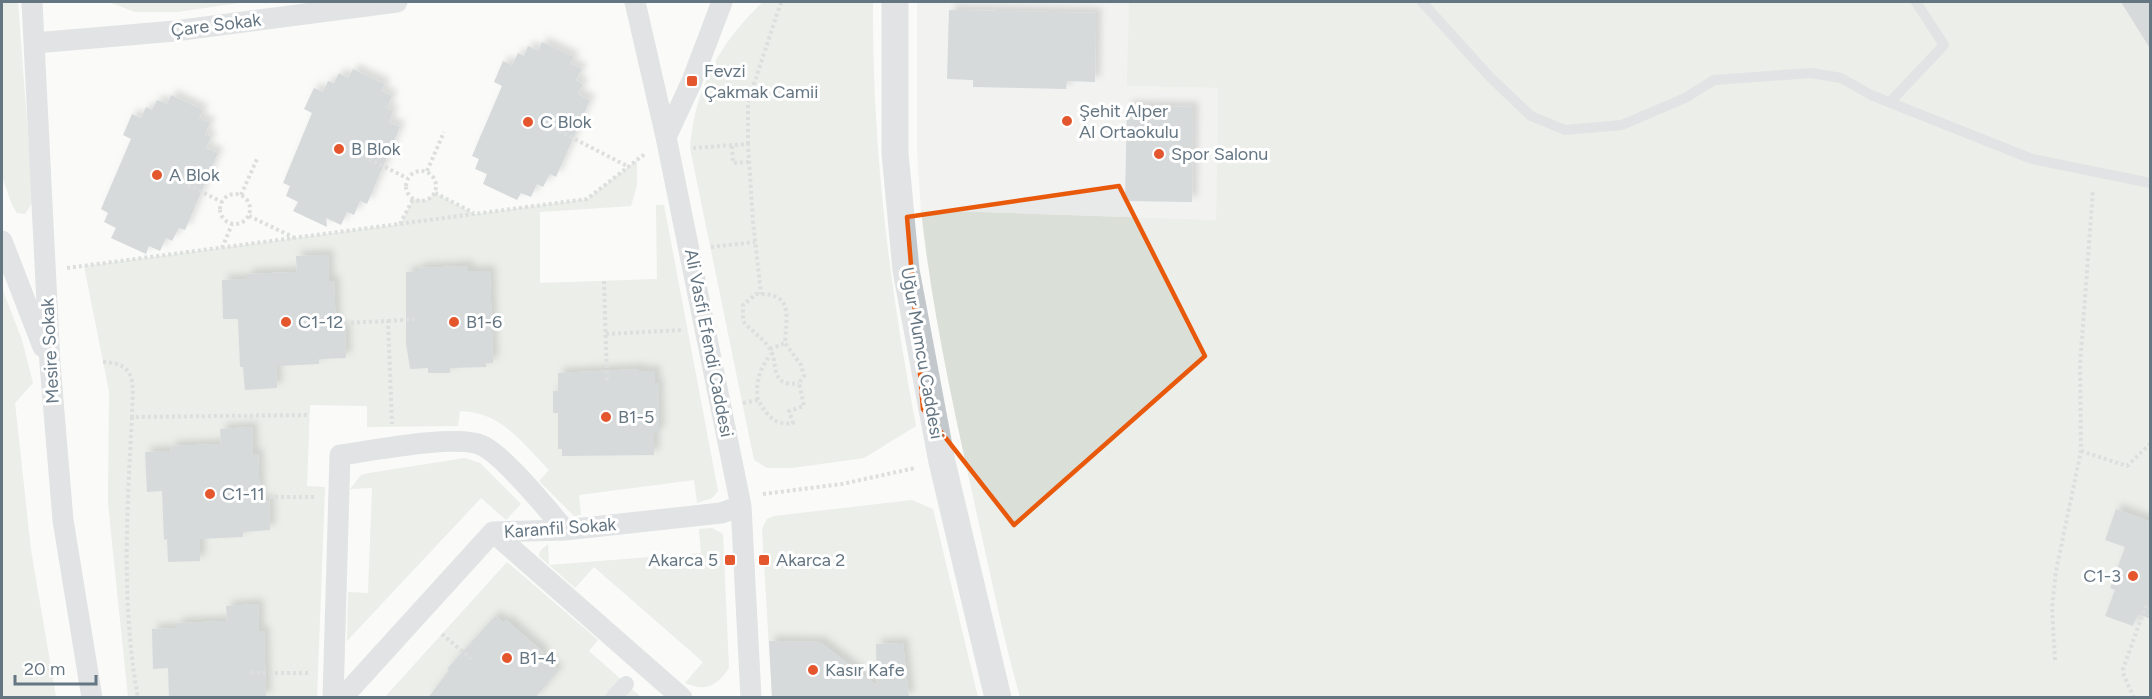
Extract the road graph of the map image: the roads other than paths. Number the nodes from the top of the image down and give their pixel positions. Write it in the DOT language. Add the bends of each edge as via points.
graph roads {
  1 [pos="32,2"];
  2 [pos="397,2"];
  3 [pos="635,2"];
  4 [pos="723,2"];
  5 [pos="895,2"];
  6 [pos="1422,2"];
  7 [pos="1916,2"];
  8 [pos="35,43"];
  9 [pos="1890,102"];
  10 [pos="666,137"];
  11 [pos="2151,183"];
  12 [pos="2,241"];
  13 [pos="50,364"];
  14 [pos="741,506"];
  15 [pos="565,530"];
  16 [pos="493,532"];
  17 [pos="626,684"];
  18 [pos="684,696"];
  19 [pos="92,698"];
  20 [pos="333,698"];
  21 [pos="342,698"];
  22 [pos="613,698"];
  23 [pos="751,698"];
  24 [pos="998,698"];
  1 -- 8 [label="street, Mesire Sokak"];
  2 -- 8 [label="street, Çare Sokak" via="175,31"];
  3 -- 10 [label="street, Ali Vasfi Efendi Caddesi"];
  4 -- 10 [label="street"];
  5 -- 24 [label="street, Uğur Mumcu Caddesi" via="895,153 906,270 942,462"];
  6 -- 9 [label="lane" via="1531,116 1565,130 1622,125 1685,98 1714,80 1811,73 1841,78"];
  7 -- 9 [label="lane" via="1944,45"];
  8 -- 13 [label="street, Mesire Sokak"];
  9 -- 11 [label="lane" via="2032,159"];
  10 -- 14 [label="street, Ali Vasfi Efendi Caddesi"];
  12 -- 13 [label="street"];
  13 -- 19 [label="street, Mesire Sokak" via="63,520"];
  14 -- 15 [label="street, Karanfil Sokak" via="721,513"];
  14 -- 23 [label="street, Ali Vasfi Efendi Caddesi"];
  15 -- 16 [label="street, Karanfil Sokak"];
  15 -- 20 [label="street" via="481,445 457,441 340,455"];
  16 -- 18 [label="street"];
  16 -- 21 [label="street, Karanfil Sokak"];
  17 -- 22 [label="street"];
}
